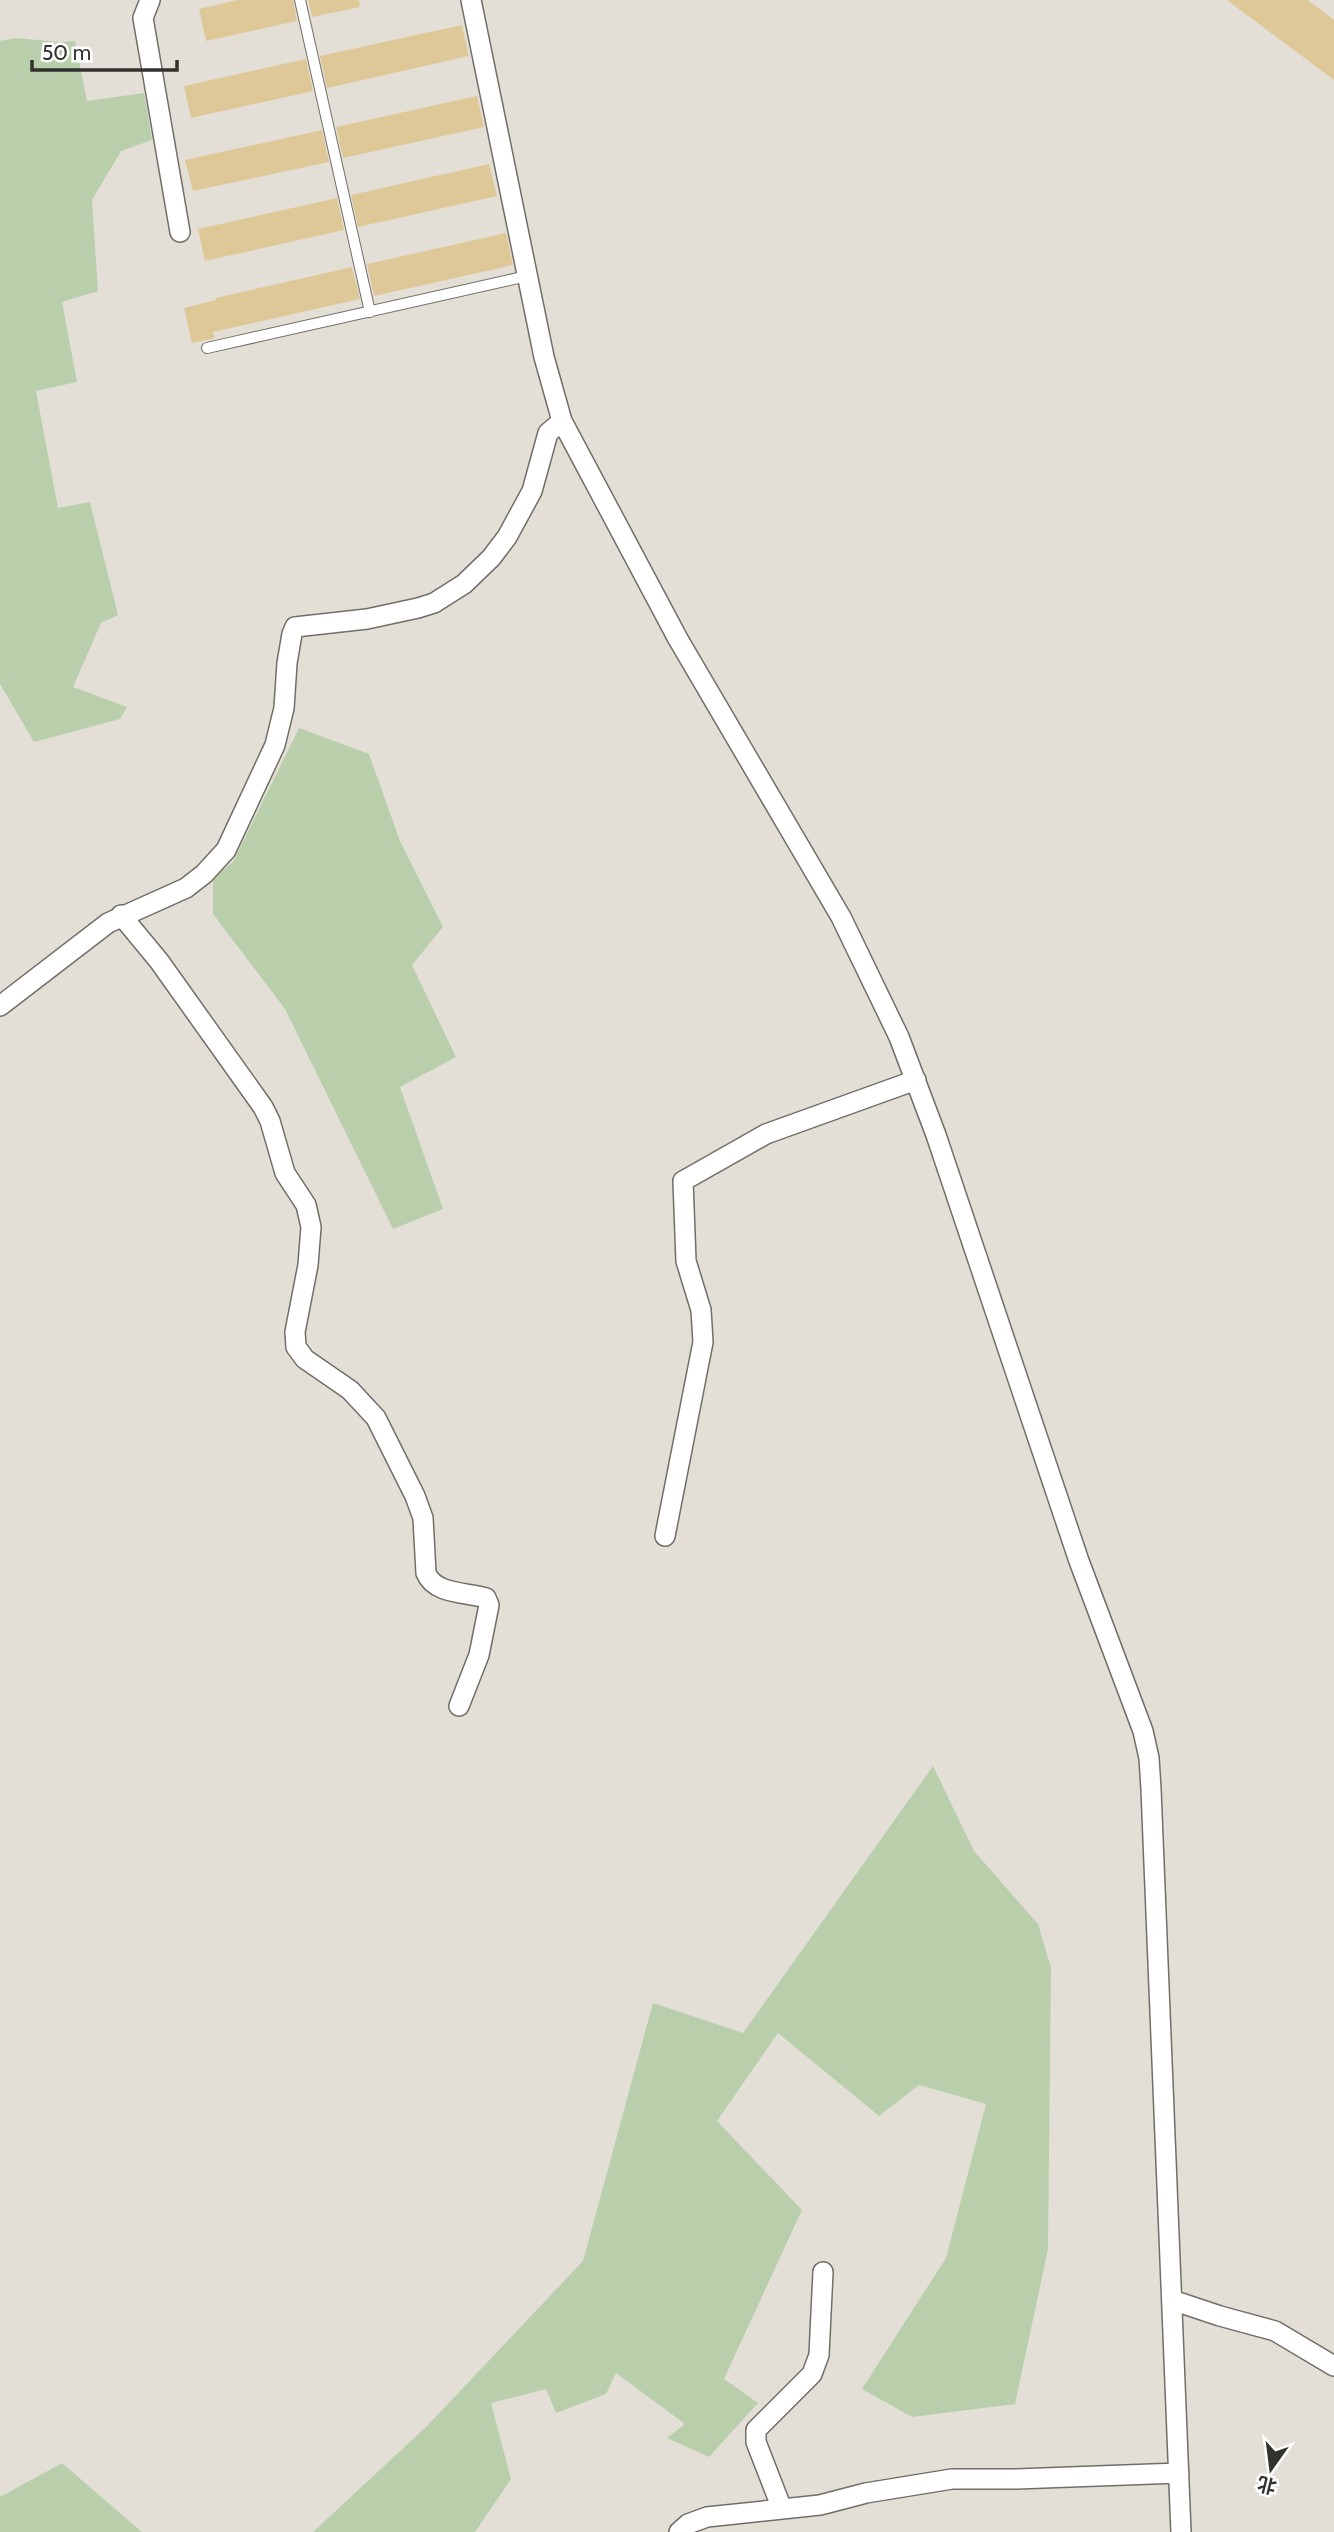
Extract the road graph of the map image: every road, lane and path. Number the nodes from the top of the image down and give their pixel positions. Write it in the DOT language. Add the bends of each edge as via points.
graph roads {
  1 [pos="149,0"];
  2 [pos="300,0"];
  3 [pos="471,0"];
  4 [pos="180,232"];
  5 [pos="527,276"];
  6 [pos="370,312"];
  7 [pos="207,348"];
  8 [pos="562,421"];
  9 [pos="121,915"];
  10 [pos="0,1006"];
  11 [pos="916,1080"];
  12 [pos="665,1536"];
  13 [pos="459,1706"];
  14 [pos="823,2273"];
  15 [pos="1172,2300"];
  16 [pos="1334,2366"];
  17 [pos="1178,2473"];
  18 [pos="782,2509"];
  19 [pos="679,2532"];
  20 [pos="1181,2532"];
  1 -- 4 [label="street" via="143,18"];
  2 -- 6 [label="lane"];
  3 -- 5 [label="street"];
  5 -- 6 [label="lane"];
  5 -- 8 [label="street"];
  6 -- 7 [label="lane"];
  8 -- 9 [label="street" via="548,433 532,491 507,537 464,584 418,608 295,627 282,723 226,850 186,888"];
  8 -- 11 [label="street" via="678,639 841,917"];
  9 -- 10 [label="street"];
  9 -- 13 [label="street" via="263,1107 285,1173 309,1211 311,1242 296,1347 305,1359 350,1390 376,1418 423,1518 429,1580 449,1591 486,1598 489,1605 479,1655"];
  11 -- 12 [label="street" via="766,1134 683,1181 686,1261 701,1310 703,1342"];
  11 -- 15 [label="street" via="1146,1744"];
  14 -- 18 [label="street" via="819,2355 812,2374 756,2430 756,2442"];
  15 -- 16 [label="street" via="1275,2331"];
  15 -- 17 [label="street"];
  17 -- 18 [label="street" via="952,2479"];
  17 -- 20 [label="street"];
  18 -- 19 [label="street" via="707,2517"];
}
